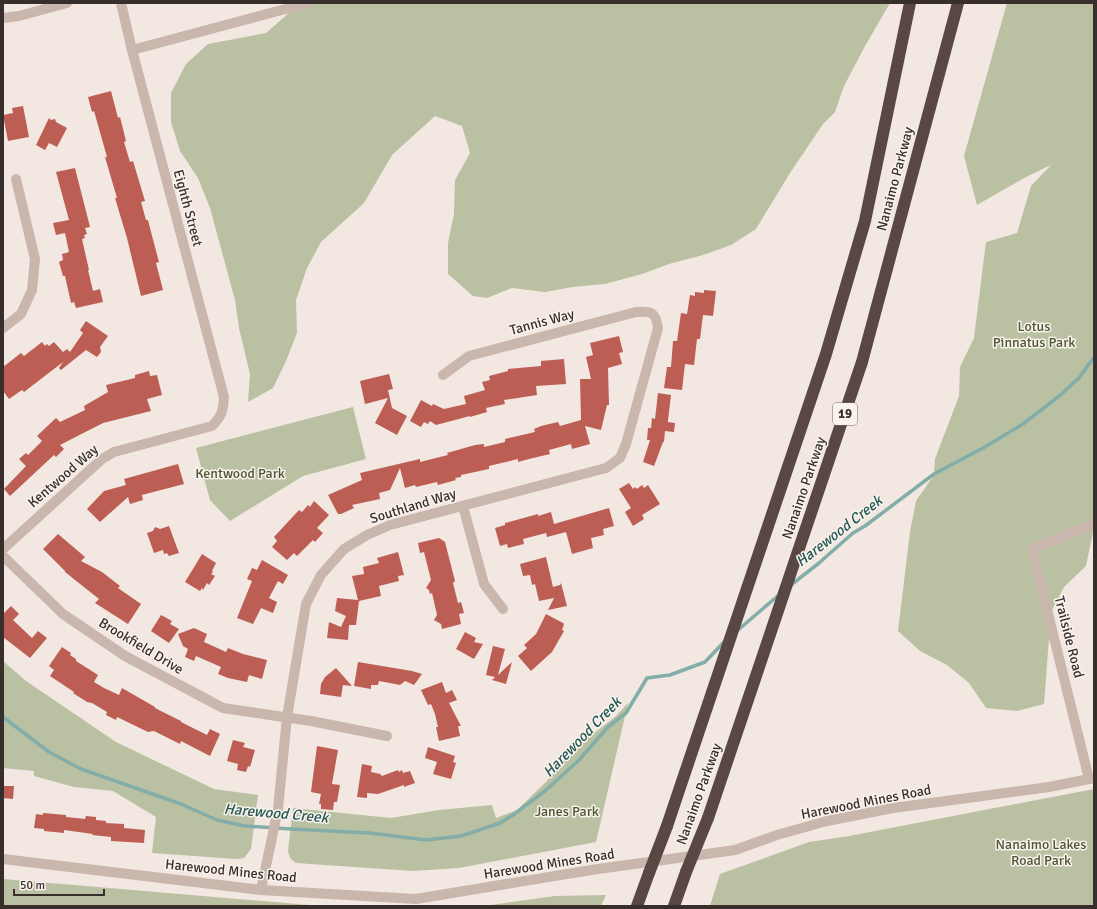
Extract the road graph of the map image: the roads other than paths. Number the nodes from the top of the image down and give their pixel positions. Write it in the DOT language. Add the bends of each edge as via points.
graph roads {
  1 [pos="67,3"];
  2 [pos="121,3"];
  3 [pos="308,3"];
  4 [pos="910,3"];
  5 [pos="958,3"];
  6 [pos="3,18"];
  7 [pos="132,50"];
  8 [pos="16,179"];
  9 [pos="653,314"];
  10 [pos="3,328"];
  11 [pos="443,375"];
  12 [pos="219,419"];
  13 [pos="463,506"];
  14 [pos="1094,523"];
  15 [pos="3,549"];
  16 [pos="3,556"];
  17 [pos="502,609"];
  18 [pos="287,717"];
  19 [pos="387,736"];
  20 [pos="1092,779"];
  21 [pos="3,859"];
  22 [pos="261,890"];
  23 [pos="637,906"];
  24 [pos="674,906"];
  1 -- 6 [label="street"];
  2 -- 7 [label="street, Eighth Street"];
  3 -- 7 [label="street"];
  4 -- 23 [label="highway, Nanaimo Parkway, bridge" via="865,220 826,354 667,826"];
  5 -- 24 [label="highway, Nanaimo Parkway / 19, bridge" via="862,362 708,818"];
  7 -- 12 [label="street, Eighth Street" via="224,398 224,409"];
  8 -- 10 [label="street" via="35,259 32,290 21,314"];
  9 -- 11 [label="street, Tannis Way" via="647,311 636,312 469,356"];
  9 -- 13 [label="street, Southland Way" via="658,328 620,458 606,468"];
  12 -- 15 [label="street, Kentwood Way" via="212,426 114,452 102,459"];
  13 -- 17 [label="street" via="484,584"];
  13 -- 18 [label="street, Southland Way" via="390,525 367,535 344,549 321,574 306,604"];
  14 -- 20 [label="street, Trailside Road" via="1032,549"];
  16 -- 18 [label="street, Brookfield Drive" via="64,614 125,656 223,708"];
  18 -- 19 [label="street, Brookfield Drive"];
  18 -- 22 [label="street, Southland Way" via="278,809"];
  20 -- 22 [label="street, Harewood Mines Road" via="893,808 827,821 735,850 591,870 416,900"];
  21 -- 22 [label="street, Harewood Mines Road"];
}
